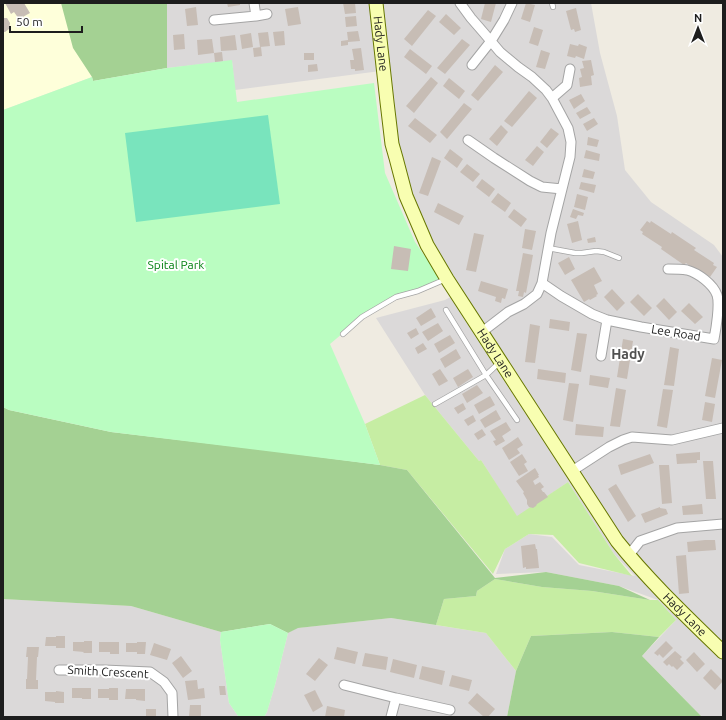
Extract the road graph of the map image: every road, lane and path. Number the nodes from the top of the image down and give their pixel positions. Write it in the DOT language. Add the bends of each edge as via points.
graph roads {
  1 [pos="254,3"];
  2 [pos="376,3"];
  3 [pos="460,3"];
  4 [pos="512,3"];
  5 [pos="267,14"];
  6 [pos="256,16"];
  7 [pos="214,20"];
  8 [pos="491,42"];
  9 [pos="472,65"];
  10 [pos="570,68"];
  11 [pos="552,98"];
  12 [pos="468,140"];
  13 [pos="562,190"];
  14 [pos="548,248"];
  15 [pos="619,258"];
  16 [pos="668,269"];
  17 [pos="447,279"];
  18 [pos="542,283"];
  19 [pos="446,310"];
  20 [pos="607,320"];
  21 [pos="482,332"];
  22 [pos="343,334"];
  23 [pos="602,356"];
  24 [pos="501,361"];
  25 [pos="486,375"];
  26 [pos="435,404"];
  27 [pos="517,420"];
  28 [pos="723,428"];
  29 [pos="572,471"];
  30 [pos="723,524"];
  31 [pos="629,555"];
  32 [pos="723,652"];
  33 [pos="59,670"];
  34 [pos="344,685"];
  35 [pos="396,698"];
  36 [pos="450,710"];
  37 [pos="173,717"];
  38 [pos="391,717"];
  1 -- 6 [label="street"];
  2 -- 17 [label="street, Hady Lane" via="392,144 406,196 427,245"];
  3 -- 8 [label="street"];
  4 -- 8 [label="street"];
  5 -- 6 [label="street"];
  6 -- 7 [label="street"];
  8 -- 9 [label="street"];
  8 -- 11 [label="street"];
  10 -- 11 [label="street" via="567,85"];
  11 -- 13 [label="street" via="568,128 571,142"];
  12 -- 13 [label="street" via="530,181 542,187"];
  13 -- 14 [label="street"];
  14 -- 15 [label="lane" via="575,253 604,252"];
  14 -- 18 [label="street"];
  16 -- 20 [label="street, Lee Road" via="688,270 712,286 718,296 714,339"];
  17 -- 21 [label="street, Hady Lane"];
  17 -- 22 [label="lane" via="396,297 362,317"];
  18 -- 20 [label="street, Lee Road" via="592,314"];
  18 -- 21 [label="street" via="537,294"];
  19 -- 25 [label="lane"];
  20 -- 23 [label="street"];
  21 -- 24 [label="street, Hady Lane"];
  24 -- 25 [label="lane"];
  24 -- 29 [label="street, Hady Lane"];
  25 -- 26 [label="lane"];
  25 -- 27 [label="lane"];
  28 -- 29 [label="street" via="672,440 632,437 609,447"];
  29 -- 31 [label="street, Hady Lane" via="617,541"];
  30 -- 31 [label="street" via="677,528 640,541"];
  31 -- 32 [label="street, Hady Lane" via="675,606"];
  33 -- 37 [label="street, Smith Crescent" via="150,672 164,682 172,693"];
  34 -- 35 [label="street"];
  35 -- 36 [label="street"];
  35 -- 38 [label="street"];
}
